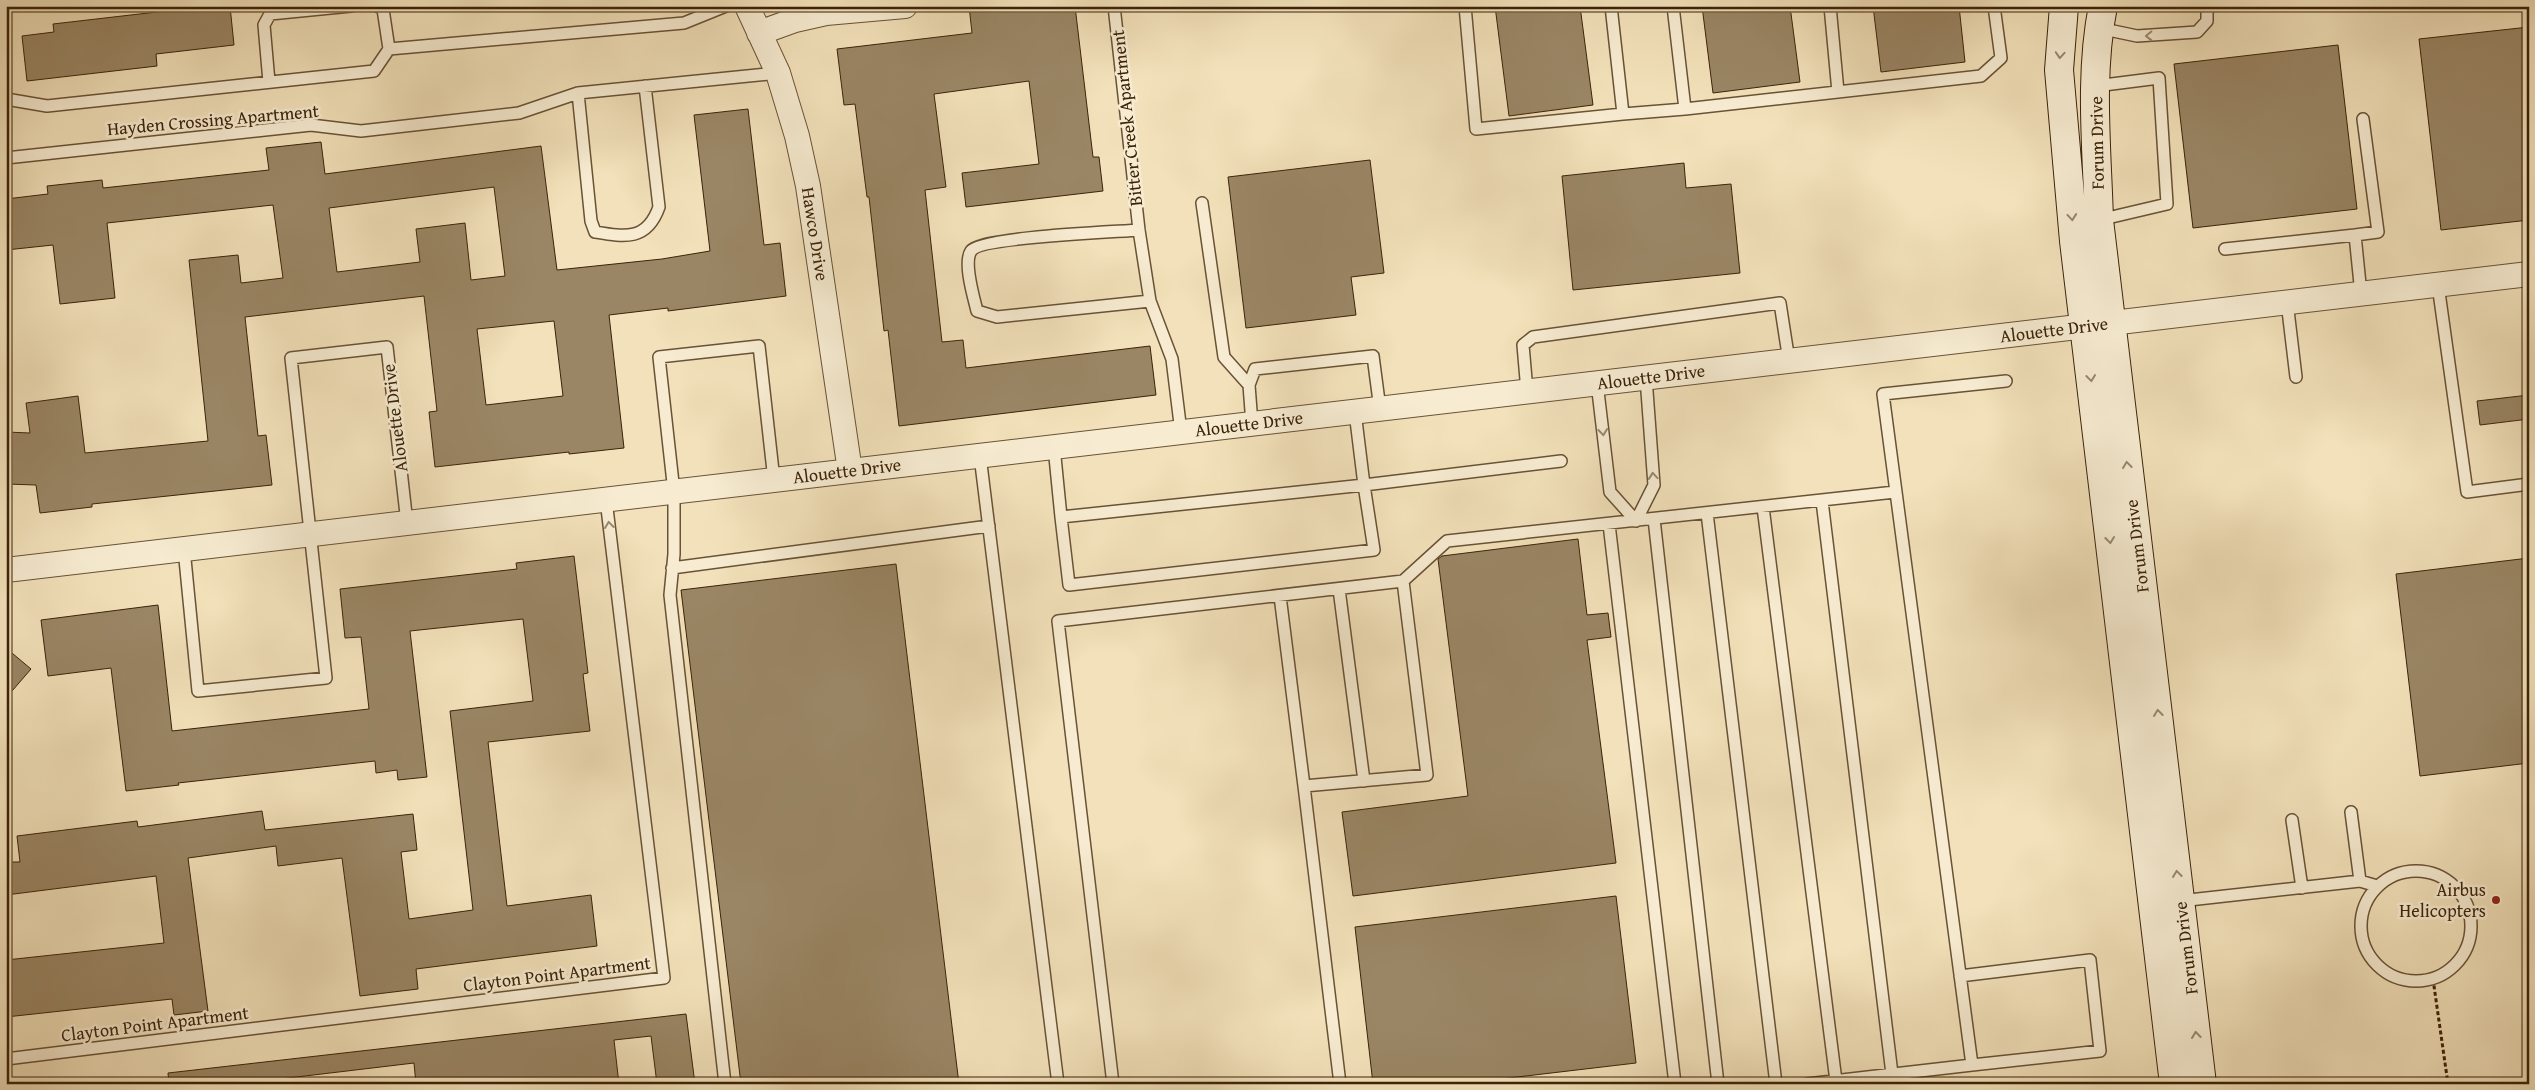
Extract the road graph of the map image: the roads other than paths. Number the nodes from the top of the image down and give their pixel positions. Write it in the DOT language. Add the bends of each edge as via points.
graph roads {
  1 [pos="351,6"];
  2 [pos="377,6"];
  3 [pos="726,6"];
  4 [pos="747,6"];
  5 [pos="905,6"];
  6 [pos="1114,6"];
  7 [pos="1465,6"];
  8 [pos="1611,6"];
  9 [pos="1673,6"];
  10 [pos="1830,6"];
  11 [pos="1994,6"];
  12 [pos="2064,6"];
  13 [pos="2207,6"];
  14 [pos="2101,17"];
  15 [pos="759,33"];
  16 [pos="389,49"];
  17 [pos="778,73"];
  18 [pos="269,82"];
  19 [pos="645,86"];
  20 [pos="2096,86"];
  21 [pos="1838,92"];
  22 [pos="578,93"];
  23 [pos="6,99"];
  24 [pos="1685,109"];
  25 [pos="1622,114"];
  26 [pos="2363,119"];
  27 [pos="6,158"];
  28 [pos="1202,203"];
  29 [pos="2099,220"];
  30 [pos="1139,230"];
  31 [pos="2355,235"];
  32 [pos="2225,249"];
  33 [pos="2529,274"];
  34 [pos="2438,285"];
  35 [pos="2361,294"];
  36 [pos="1150,301"];
  37 [pos="2286,302"];
  38 [pos="2098,325"];
  39 [pos="1788,361"];
  40 [pos="2296,377"];
  41 [pos="1646,378"];
  42 [pos="2006,381"];
  43 [pos="1597,383"];
  44 [pos="1249,385"];
  45 [pos="1527,392"];
  46 [pos="1380,409"];
  47 [pos="1355,412"];
  48 [pos="1252,424"];
  49 [pos="1181,432"];
  50 [pos="1054,447"];
  51 [pos="980,456"];
  52 [pos="1561,461"];
  53 [pos="850,471"];
  54 [pos="774,480"];
  55 [pos="2529,484"];
  56 [pos="1364,485"];
  57 [pos="674,492"];
  58 [pos="1895,492"];
  59 [pos="606,500"];
  60 [pos="1822,501"];
  61 [pos="1763,507"];
  62 [pos="1707,513"];
  63 [pos="1061,517"];
  64 [pos="1654,519"];
  65 [pos="1636,521"];
  66 [pos="407,523"];
  67 [pos="1609,524"];
  68 [pos="989,526"];
  69 [pos="312,534"];
  70 [pos="184,549"];
  71 [pos="672,568"];
  72 [pos="6,570"];
  73 [pos="1403,581"];
  74 [pos="1339,589"];
  75 [pos="1280,596"];
  76 [pos="1364,780"];
  77 [pos="1304,786"];
  78 [pos="2351,812"];
  79 [pos="2292,820"];
  80 [pos="2360,881"];
  81 [pos="2377,886"];
  82 [pos="2302,888"];
  83 [pos="2167,902"];
  84 [pos="1960,976"];
  85 [pos="6,1059"];
  86 [pos="1972,1065"];
  87 [pos="1892,1074"];
  88 [pos="1836,1080"];
  89 [pos="725,1084"];
  90 [pos="1058,1084"];
  91 [pos="1113,1084"];
  92 [pos="1340,1084"];
  93 [pos="1675,1084"];
  94 [pos="1718,1084"];
  95 [pos="1776,1084"];
  96 [pos="1807,1084"];
  97 [pos="2174,1084"];
  98 [pos="2202,1084"];
  1 -- 18 [label="lane" via="270,14 264,25"];
  2 -- 16 [label="lane" via="382,9"];
  3 -- 16 [label="lane" via="684,23"];
  4 -- 15 [label="street, Hawco Drive"];
  5 -- 15 [label="street" via="826,13"];
  6 -- 30 [label="lane, Bitter Creek Apartment"];
  7 -- 25 [label="lane" via="1476,129"];
  8 -- 25 [label="lane"];
  9 -- 24 [label="lane"];
  10 -- 21 [label="lane"];
  11 -- 21 [label="lane" via="2000,58 1981,76"];
  12 -- 38 [label="street, Forum Drive, one-way" via="2059,70 2074,241"];
  13 -- 14 [label="lane, one-way" via="2207,21 2197,32 2137,36"];
  14 -- 20 [label="street, Forum Drive"];
  15 -- 17 [label="street, Hawco Drive"];
  16 -- 18 [label="lane" via="374,71"];
  17 -- 19 [label="lane, Hayden Crossing Apartment"];
  17 -- 53 [label="street, Hawco Drive" via="808,186"];
  18 -- 23 [label="lane" via="46,106"];
  19 -- 22 [label="lane, Hayden Crossing Apartment"];
  19 -- 22 [label="lane" via="659,208 647,229 624,236 595,232 591,221"];
  20 -- 29 [label="street, Forum Drive"];
  20 -- 29 [label="lane" via="2159,78 2167,204"];
  21 -- 24 [label="lane"];
  22 -- 27 [label="lane, Hayden Crossing Apartment" via="519,112 361,131 311,125"];
  24 -- 25 [label="lane"];
  26 -- 31 [label="lane" via="2378,232"];
  28 -- 44 [label="lane" via="1224,357"];
  29 -- 38 [label="street, Forum Drive"];
  30 -- 36 [label="lane, Bitter Creek Apartment"];
  30 -- 36 [label="lane, Bitter Creek Apartment" via="1000,240 976,246 968,261 971,283 977,311 997,317"];
  31 -- 32 [label="lane"];
  31 -- 35 [label="lane"];
  33 -- 34 [label="street, Alouette Drive"];
  34 -- 35 [label="street, Alouette Drive"];
  34 -- 55 [label="lane" via="2467,492"];
  35 -- 37 [label="street, Alouette Drive"];
  36 -- 49 [label="lane, Bitter Creek Apartment" via="1172,359"];
  37 -- 38 [label="street, Alouette Drive"];
  37 -- 40 [label="lane"];
  38 -- 39 [label="street, Alouette Drive"];
  38 -- 83 [label="street, Forum Drive"];
  39 -- 41 [label="street, Alouette Drive"];
  39 -- 45 [label="lane" via="1780,303 1533,337 1523,345"];
  41 -- 43 [label="street, Alouette Drive"];
  65 -- 41 [label="lane, one-way" via="1654,485"];
  42 -- 58 [label="lane" via="1882,394"];
  43 -- 45 [label="street, Alouette Drive"];
  43 -- 65 [label="lane, one-way" via="1610,492"];
  44 -- 46 [label="lane" via="1255,369 1374,356"];
  44 -- 48 [label="lane"];
  45 -- 46 [label="street, Alouette Drive"];
  46 -- 47 [label="street, Alouette Drive"];
  47 -- 48 [label="street, Alouette Drive"];
  47 -- 56 [label="lane"];
  48 -- 49 [label="street, Alouette Drive"];
  49 -- 50 [label="street, Alouette Drive"];
  50 -- 51 [label="street, Alouette Drive"];
  50 -- 63 [label="lane"];
  51 -- 53 [label="street, Alouette Drive"];
  51 -- 68 [label="lane"];
  52 -- 56 [label="lane"];
  53 -- 54 [label="street, Alouette Drive"];
  54 -- 57 [label="street, Alouette Drive"];
  54 -- 57 [label="lane, Alouette Drive" via="759,346 659,357"];
  56 -- 63 [label="lane"];
  56 -- 63 [label="lane" via="1374,550 1069,585"];
  57 -- 59 [label="street, Alouette Drive"];
  57 -- 71 [label="lane"];
  58 -- 60 [label="lane"];
  58 -- 84 [label="lane"];
  59 -- 66 [label="street, Alouette Drive"];
  85 -- 59 [label="lane, Clayton Point Apartment, one-way" via="664,978"];
  60 -- 61 [label="lane"];
  60 -- 87 [label="lane"];
  61 -- 62 [label="lane"];
  61 -- 88 [label="lane"];
  62 -- 64 [label="lane"];
  62 -- 95 [label="lane"];
  64 -- 65 [label="lane"];
  64 -- 94 [label="lane"];
  65 -- 67 [label="lane"];
  66 -- 69 [label="street, Alouette Drive"];
  66 -- 69 [label="lane, Alouette Drive" via="387,347 291,358"];
  67 -- 73 [label="lane" via="1447,541"];
  67 -- 93 [label="lane"];
  68 -- 71 [label="lane"];
  68 -- 90 [label="lane"];
  69 -- 70 [label="street, Alouette Drive"];
  69 -- 70 [label="lane" via="326,678 198,691"];
  70 -- 72 [label="street, Alouette Drive"];
  71 -- 89 [label="lane" via="670,595"];
  73 -- 74 [label="lane"];
  73 -- 76 [label="lane" via="1427,775"];
  74 -- 75 [label="lane"];
  74 -- 76 [label="lane"];
  75 -- 77 [label="lane"];
  75 -- 91 [label="lane" via="1058,621"];
  76 -- 77 [label="lane"];
  77 -- 92 [label="lane"];
  78 -- 80 [label="lane"];
  79 -- 82 [label="lane"];
  80 -- 81 [label="lane"];
  80 -- 82 [label="lane"];
  81 -- 81 [label="lane" via="2367,899 2361,917 2361,936 2367,954 2396,978 2414,981 2433,978 2450,970 2462,956 2470,938 2471,919 2465,901 2454,886 2438,876 2422,872 2398,874"];
  82 -- 83 [label="lane"];
  83 -- 97 [label="street, Forum Drive"];
  98 -- 83 [label="street, Forum Drive, one-way"];
  84 -- 86 [label="lane"];
  84 -- 86 [label="lane" via="2090,960 2100,1050"];
  86 -- 87 [label="lane"];
  87 -- 88 [label="lane"];
  88 -- 96 [label="lane"];
}
